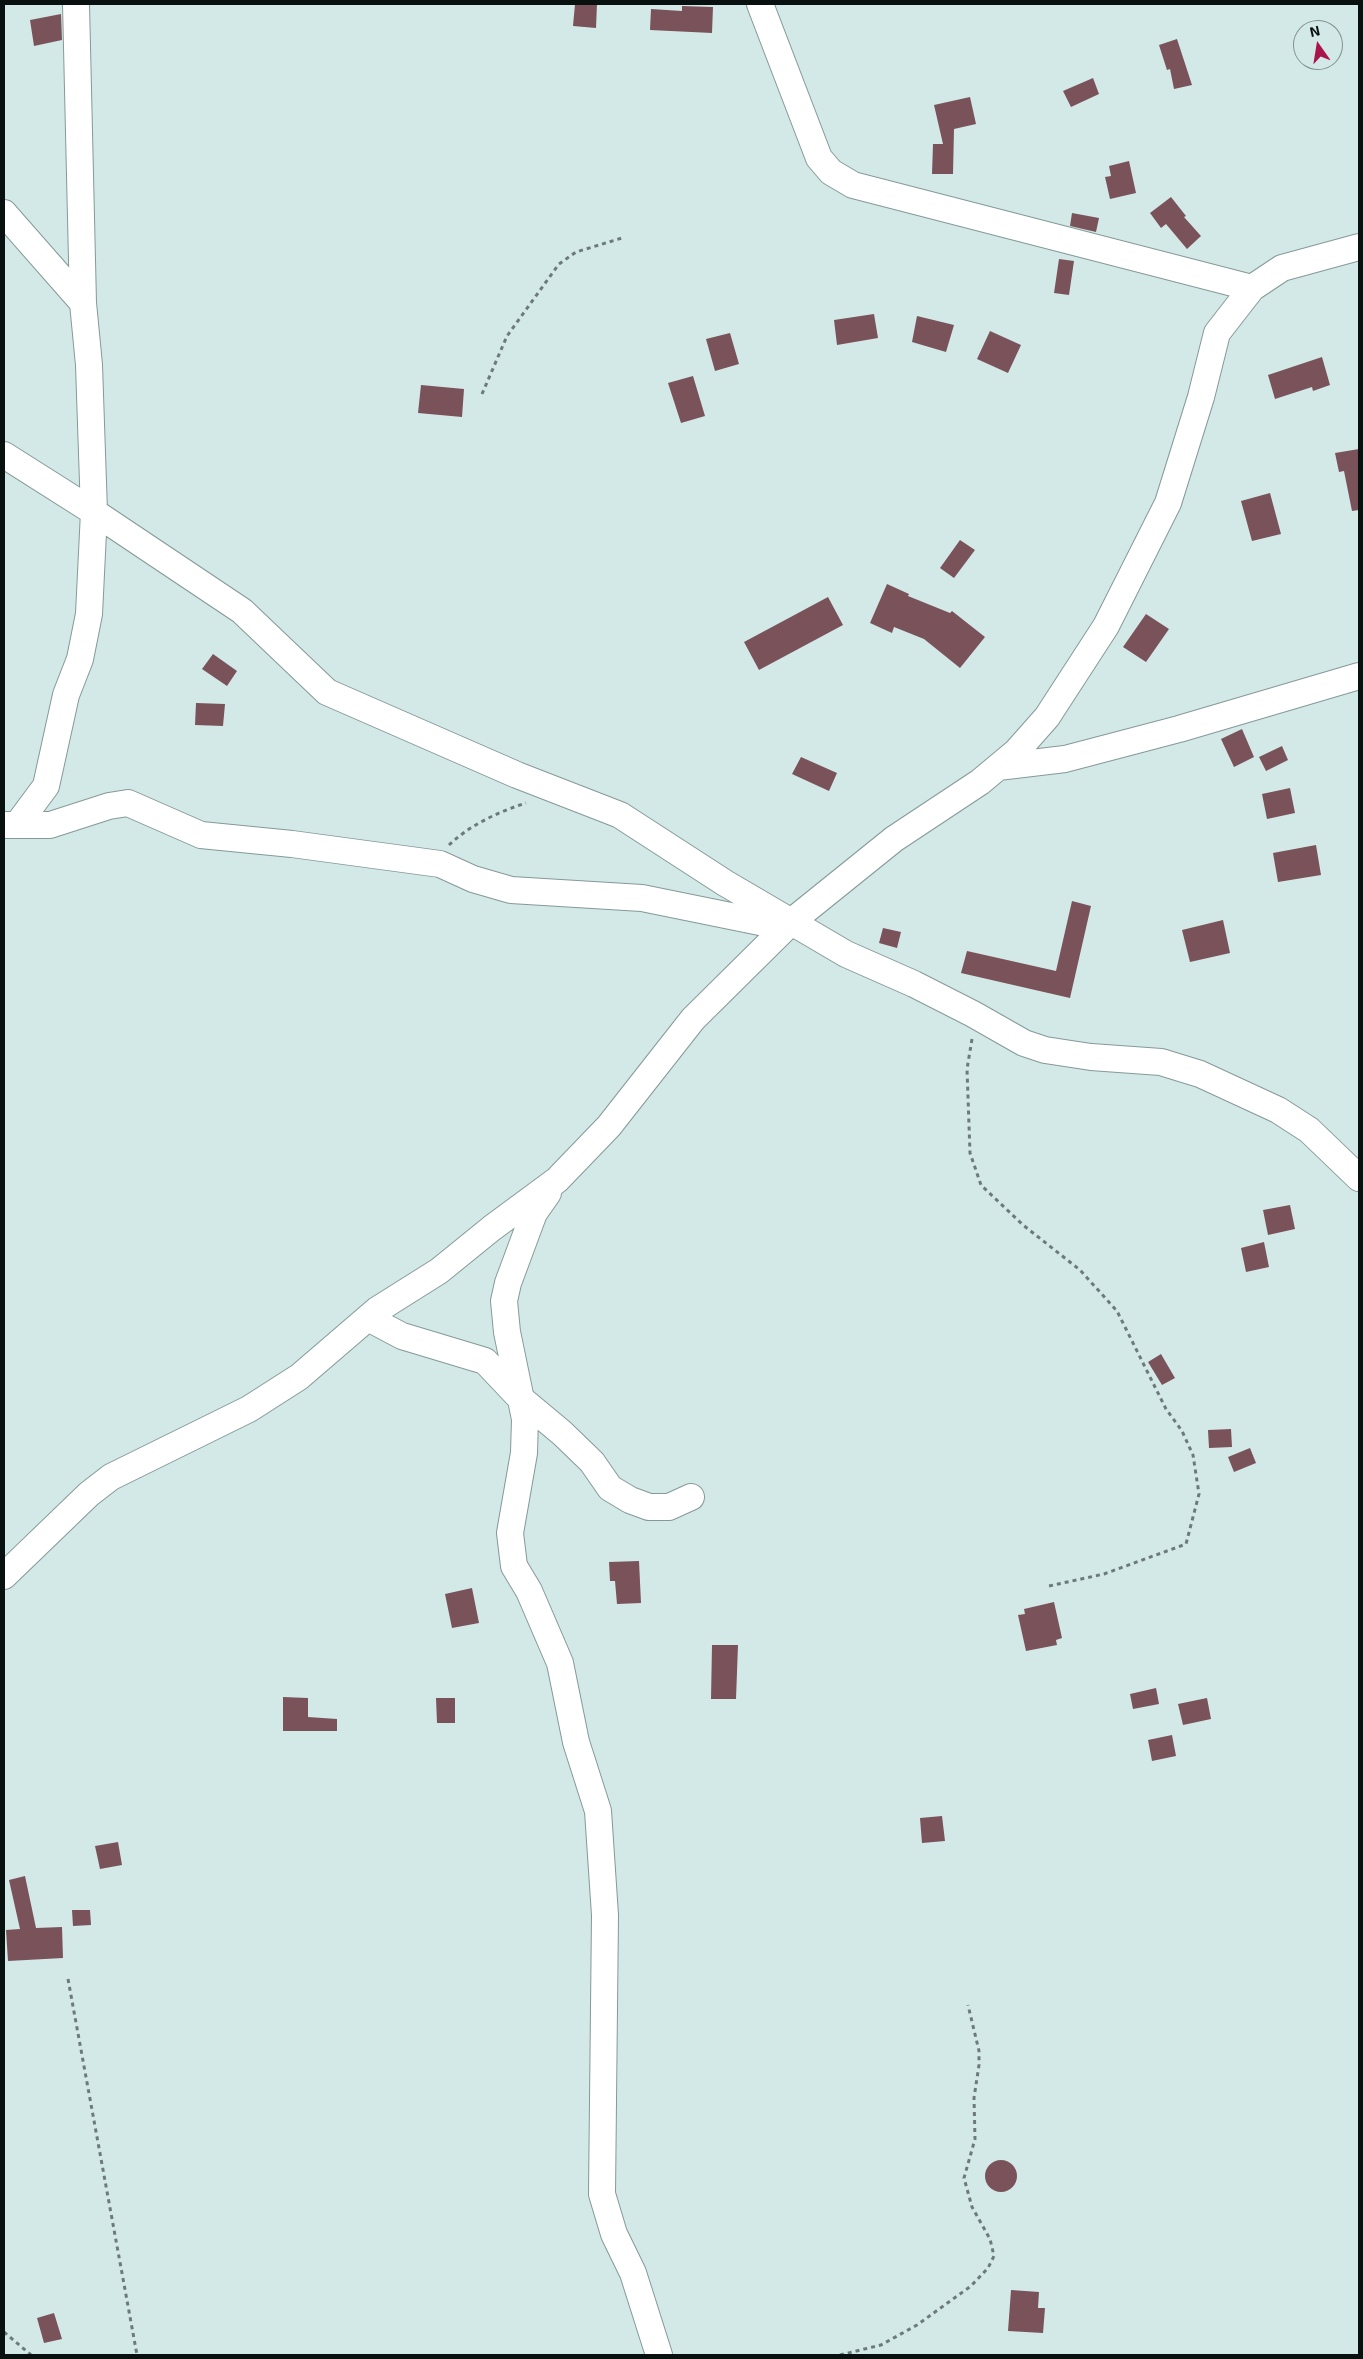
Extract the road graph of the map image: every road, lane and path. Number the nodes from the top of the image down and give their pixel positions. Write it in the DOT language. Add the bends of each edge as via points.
graph roads {
  1 [pos="76,4"];
  2 [pos="760,4"];
  3 [pos="4,213"];
  4 [pos="622,238"];
  5 [pos="1359,247"];
  6 [pos="1252,288"];
  7 [pos="83,303"];
  8 [pos="482,394"];
  9 [pos="4,455"];
  10 [pos="94,512"];
  11 [pos="1359,676"];
  12 [pos="998,767"];
  13 [pos="560,792"];
  14 [pos="10,825"];
  15 [pos="433,862"];
  16 [pos="791,922"];
  17 [pos="973,1014"];
  18 [pos="1359,1178"];
  19 [pos="557,1180"];
  20 [pos="368,1318"];
  21 [pos="520,1398"];
  22 [pos="691,1496"];
  23 [pos="4,1576"];
  24 [pos="1049,1586"];
  25 [pos="68,1979"];
  26 [pos="968,2005"];
  27 [pos="4,2332"];
  28 [pos="31,2355"];
  29 [pos="137,2355"];
  30 [pos="659,2355"];
  31 [pos="840,2355"];
  1 -- 7 [label="street"];
  2 -- 6 [label="street" via="819,158 831,172 853,184"];
  3 -- 7 [label="street"];
  4 -- 8 [label="path" via="576,252 559,264 507,336"];
  5 -- 6 [label="street" via="1282,268"];
  6 -- 12 [label="street" via="1217,333 1168,502 1106,626 1047,717"];
  7 -- 10 [label="street" via="89,365"];
  9 -- 10 [label="street"];
  10 -- 13 [label="street" via="242,611 327,692"];
  10 -- 14 [label="street" via="89,614 80,659 66,695 46,786"];
  11 -- 12 [label="street" via="1065,759"];
  12 -- 16 [label="street" via="894,839"];
  13 -- 15 [label="path" via="505,810 478,824 451,843"];
  13 -- 16 [label="street" via="620,815"];
  14 -- 15 [label="street" via="50,825 108,806 128,803 200,834"];
  15 -- 16 [label="street" via="472,879 511,890 642,898 760,922"];
  16 -- 17 [label="street" via="846,954"];
  16 -- 19 [label="street" via="693,1020 608,1126"];
  17 -- 18 [label="street" via="1024,1043 1045,1050 1161,1062 1200,1074 1278,1110 1309,1130"];
  17 -- 24 [label="path" via="967,1069 970,1153 981,1185 1080,1270 1117,1311 1193,1455 1199,1494 1186,1544 1104,1574"];
  19 -- 20 [label="street" via="440,1271"];
  19 -- 21 [label="street" via="534,1213 504,1301"];
  20 -- 21 [label="street" via="402,1336 485,1360"];
  20 -- 23 [label="street" via="300,1377 190,1439 111,1477"];
  21 -- 22 [label="street" via="592,1462 610,1488 630,1500 649,1507 669,1507"];
  21 -- 30 [label="street" via="525,1419 524,1453 510,1533 514,1566 560,1663 576,1742 598,1811 605,1924 602,2194 614,2234 633,2273"];
  25 -- 29 [label="path"];
  26 -- 31 [label="path" via="979,2051 979,2065 975,2081 974,2139 964,2178 972,2208 990,2239 994,2256 988,2268 971,2286 917,2325 881,2345"];
  27 -- 28 [label="path"];
}
